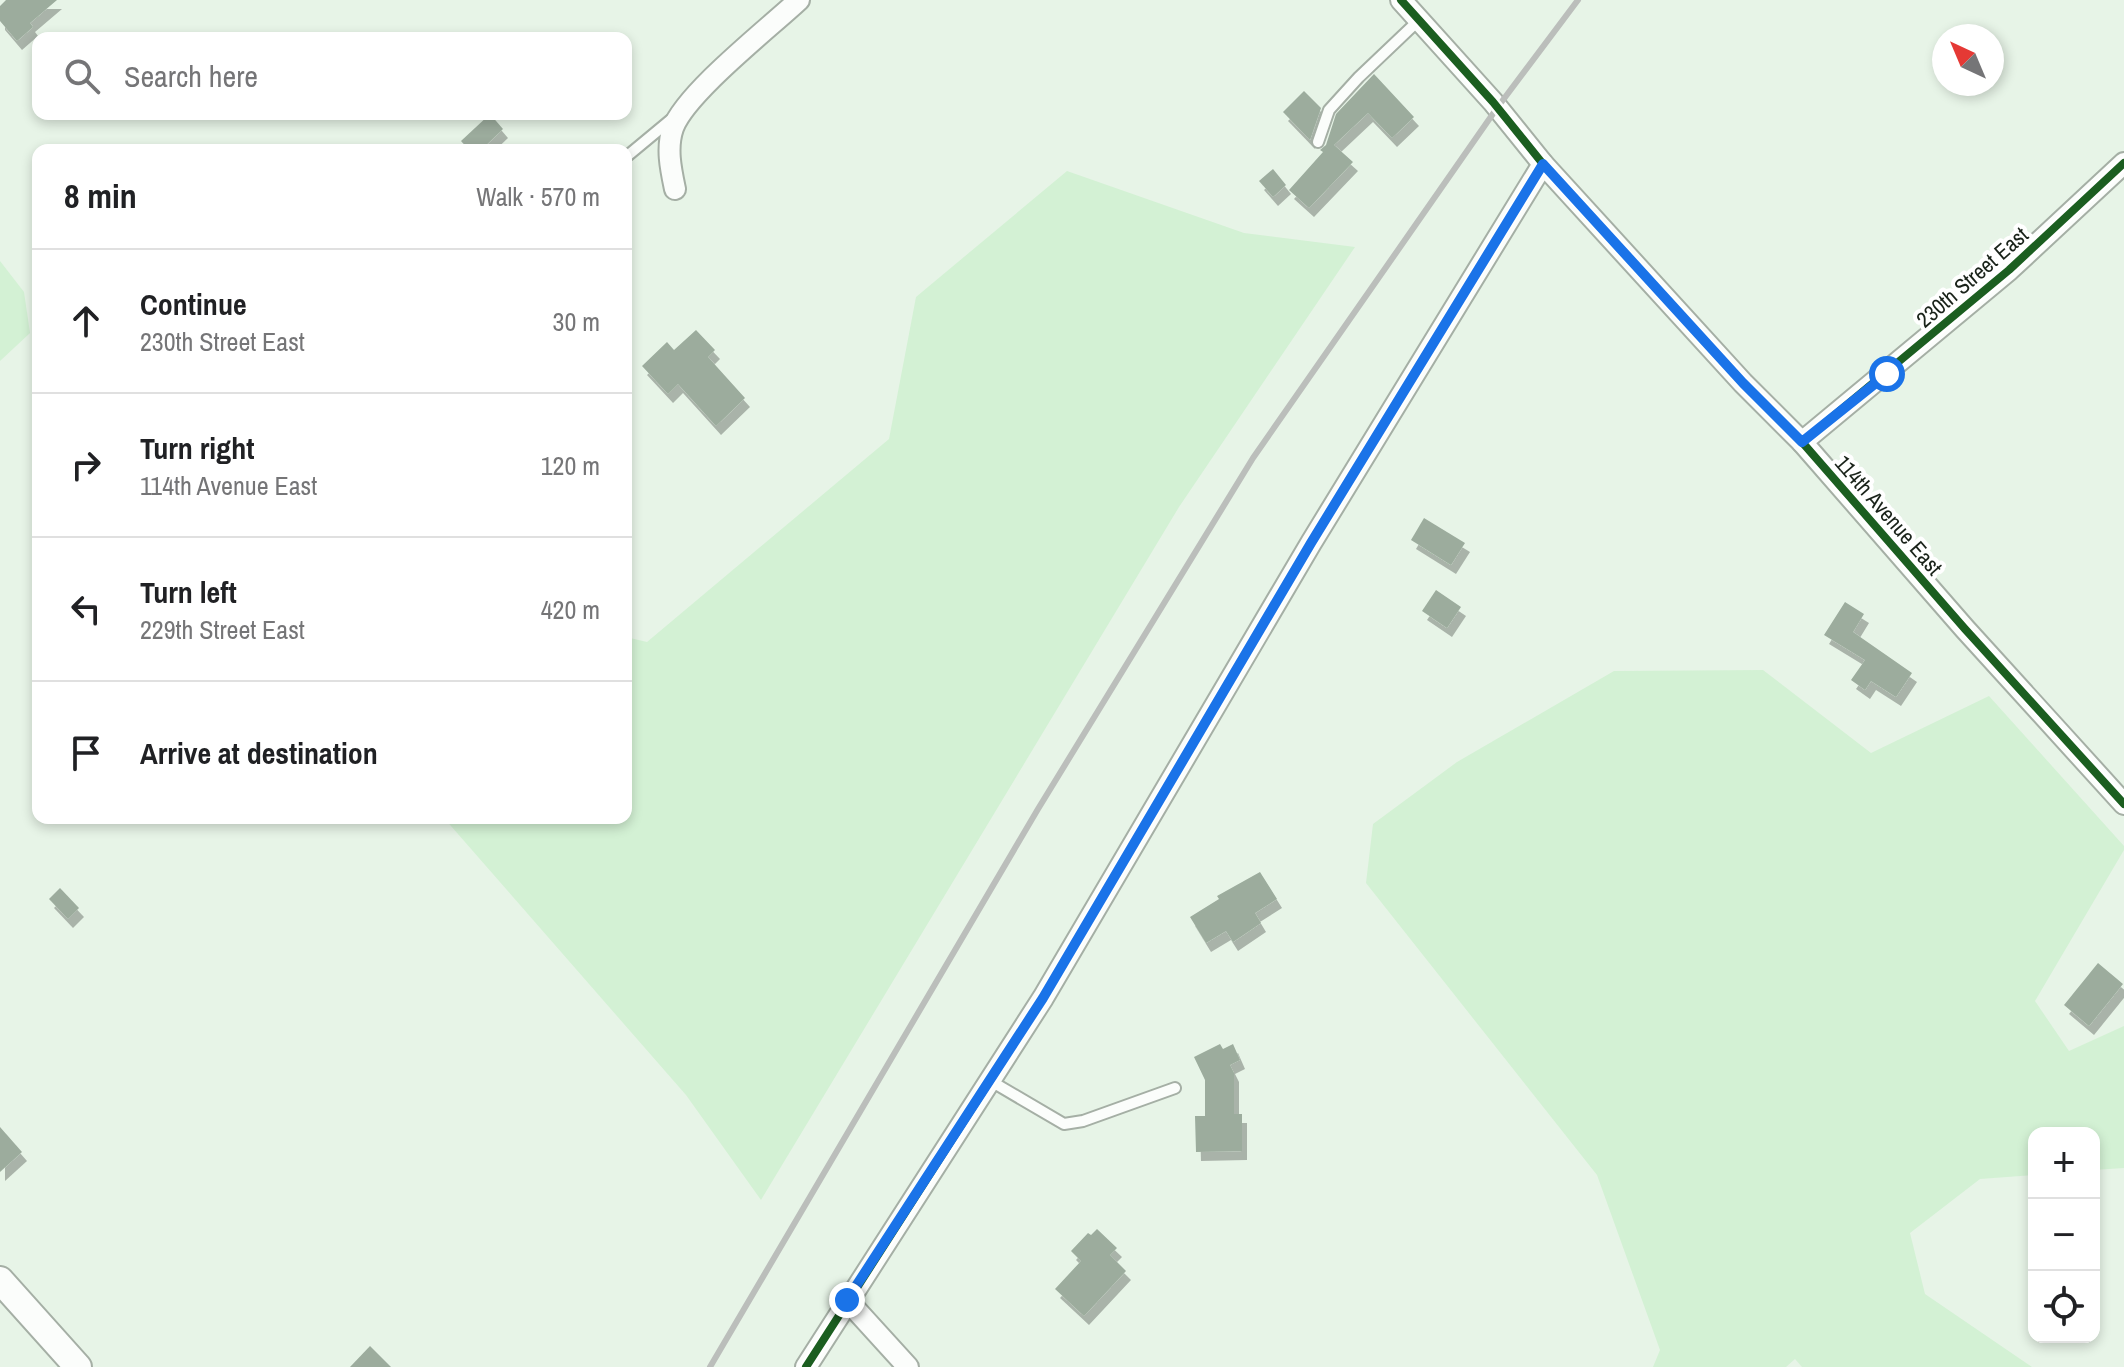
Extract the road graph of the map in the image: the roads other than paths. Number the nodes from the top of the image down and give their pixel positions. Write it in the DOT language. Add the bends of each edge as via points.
graph roads {
  1 [pos="799,0"];
  2 [pos="1401,0"];
  3 [pos="1419,20"];
  4 [pos="687,107"];
  5 [pos="1318,142"];
  6 [pos="632,152"];
  7 [pos="2124,163"];
  8 [pos="1543,164"];
  9 [pos="675,189"];
  10 [pos="1802,442"];
  11 [pos="2124,804"];
  12 [pos="989,1080"];
  13 [pos="1175,1088"];
  14 [pos="0,1280"];
  15 [pos="847,1300"];
  16 [pos="78,1367"];
  17 [pos="806,1367"];
  18 [pos="908,1367"];
  1 -- 4 [label="street"];
  2 -- 3 [label="street, 114th Avenue East"];
  3 -- 5 [label="lane" via="1329,110"];
  3 -- 8 [label="street, 114th Avenue East"];
  4 -- 6 [label="lane"];
  4 -- 9 [label="street" via="670,144"];
  7 -- 10 [label="street, 230th Street East" via="2009,270"];
  8 -- 10 [label="street, 114th Avenue East"];
  8 -- 12 [label="street"];
  10 -- 11 [label="street, 114th Avenue East"];
  12 -- 13 [label="lane" via="1064,1124"];
  12 -- 15 [label="street"];
  14 -- 16 [label="street"];
  15 -- 17 [label="street"];
  15 -- 18 [label="street"];
}
